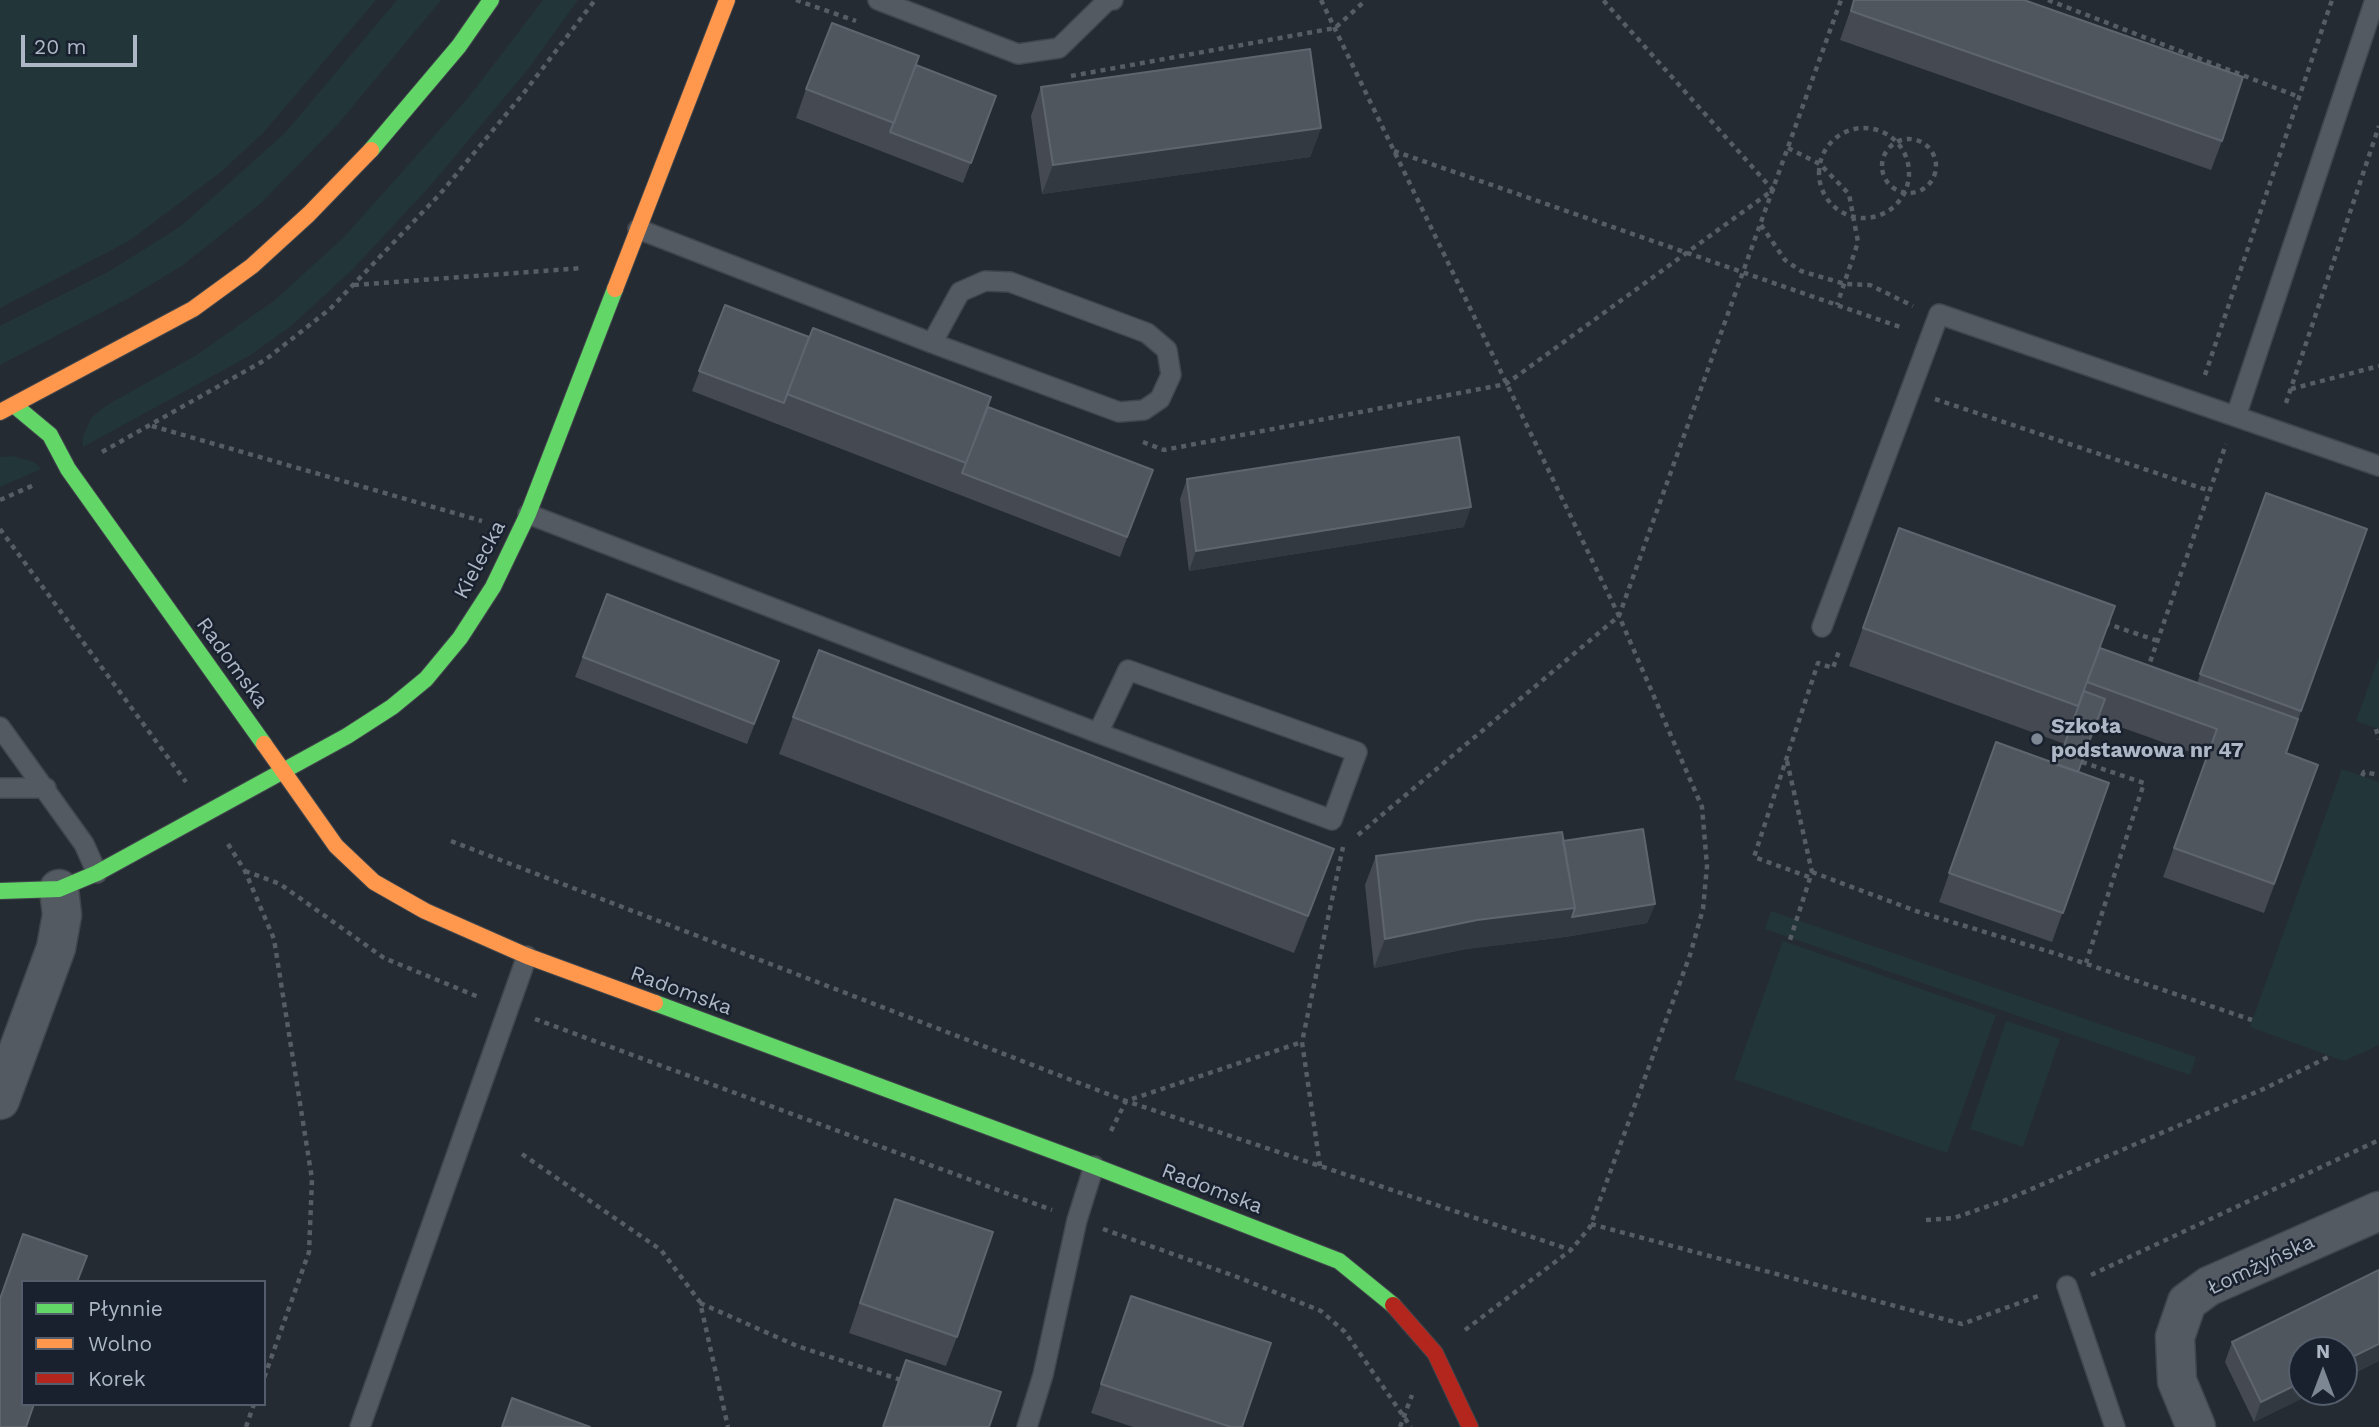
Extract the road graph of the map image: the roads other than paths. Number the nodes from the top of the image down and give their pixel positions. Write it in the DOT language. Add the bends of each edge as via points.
graph roads {
  1 [pos="491,0"];
  2 [pos="727,0"];
  3 [pos="878,0"];
  4 [pos="1113,0"];
  5 [pos="2375,0"];
  6 [pos="638,229"];
  7 [pos="932,342"];
  8 [pos="0,389"];
  9 [pos="7,409"];
  10 [pos="2236,416"];
  11 [pos="2379,466"];
  12 [pos="528,514"];
  13 [pos="1822,627"];
  14 [pos="0,727"];
  15 [pos="1098,733"];
  16 [pos="282,769"];
  17 [pos="0,788"];
  18 [pos="46,788"];
  19 [pos="97,873"];
  20 [pos="59,889"];
  21 [pos="0,891"];
  22 [pos="527,956"];
  23 [pos="0,1100"];
  24 [pos="1094,1166"];
  25 [pos="2379,1211"];
  26 [pos="2067,1286"];
  27 [pos="360,1427"];
  28 [pos="1027,1427"];
  29 [pos="1470,1427"];
  30 [pos="2115,1427"];
  31 [pos="2196,1427"];
  1 -- 9 [label="street" via="381,139 252,266 193,309"];
  2 -- 6 [label="street, Kielecka"];
  3 -- 4 [label="lane" via="1017,54 1059,48"];
  5 -- 10 [label="lane"];
  6 -- 7 [label="lane"];
  6 -- 12 [label="street, Kielecka"];
  7 -- 7 [label="lane" via="1119,412 1144,411 1160,399 1171,375 1167,350 1147,333 1010,282 985,281 960,292"];
  8 -- 9 [label="lane"];
  9 -- 16 [label="street, Radomska" via="50,435 68,470"];
  10 -- 11 [label="lane"];
  10 -- 13 [label="lane" via="1939,314"];
  12 -- 15 [label="lane"];
  12 -- 16 [label="street, Kielecka" via="493,587 460,638 426,678 347,736"];
  14 -- 18 [label="lane"];
  15 -- 15 [label="lane" via="1332,820 1357,752 1128,670"];
  16 -- 19 [label="street, Kielecka"];
  16 -- 22 [label="street, Radomska" via="336,846 374,882 425,911"];
  17 -- 18 [label="lane"];
  18 -- 19 [label="lane" via="84,844"];
  19 -- 20 [label="street, Kielecka"];
  20 -- 21 [label="street, Kielecka"];
  20 -- 23 [label="street" via="62,915 56,948"];
  22 -- 24 [label="street, Radomska"];
  22 -- 27 [label="lane"];
  24 -- 28 [label="lane"];
  24 -- 29 [label="street, Radomska" via="1339,1261 1400,1311 1435,1353"];
  25 -- 31 [label="street, Łomżyńska" via="2209,1286 2187,1302 2175,1337 2177,1381"];
  26 -- 30 [label="lane"];
}
